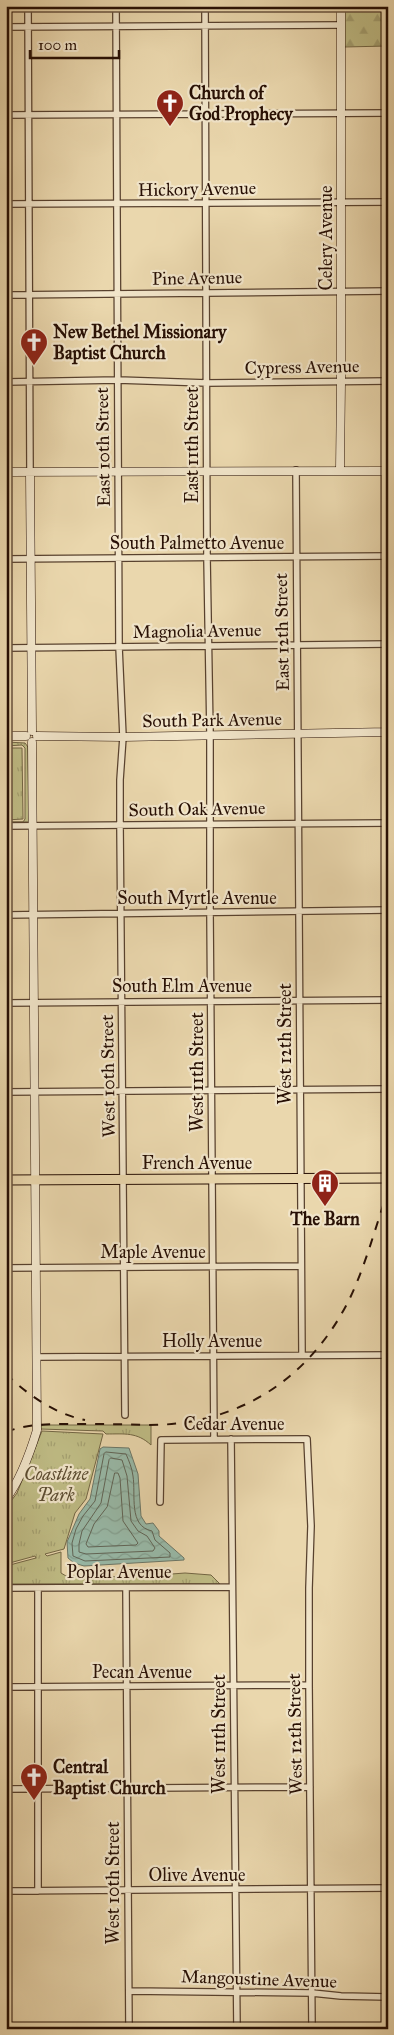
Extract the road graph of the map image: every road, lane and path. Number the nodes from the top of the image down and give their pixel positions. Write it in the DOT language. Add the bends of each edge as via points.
graph roads {
  1 [pos="28,6"];
  2 [pos="116,6"];
  3 [pos="205,6"];
  4 [pos="341,6"];
  5 [pos="205,25"];
  6 [pos="341,25"];
  7 [pos="28,26"];
  8 [pos="116,26"];
  9 [pos="6,27"];
  10 [pos="340,113"];
  11 [pos="388,113"];
  12 [pos="206,114"];
  13 [pos="6,115"];
  14 [pos="28,115"];
  15 [pos="117,115"];
  16 [pos="340,202"];
  17 [pos="388,202"];
  18 [pos="206,203"];
  19 [pos="6,204"];
  20 [pos="28,204"];
  21 [pos="118,204"];
  22 [pos="341,291"];
  23 [pos="388,291"];
  24 [pos="207,292"];
  25 [pos="117,294"];
  26 [pos="6,295"];
  27 [pos="28,295"];
  28 [pos="118,380"];
  29 [pos="388,381"];
  30 [pos="6,382"];
  31 [pos="28,382"];
  32 [pos="341,382"];
  33 [pos="207,383"];
  34 [pos="296,470"];
  35 [pos="340,470"];
  36 [pos="387,470"];
  37 [pos="208,471"];
  38 [pos="6,472"];
  39 [pos="30,472"];
  40 [pos="119,472"];
  41 [pos="387,556"];
  42 [pos="296,557"];
  43 [pos="31,558"];
  44 [pos="207,558"];
  45 [pos="6,559"];
  46 [pos="119,559"];
  47 [pos="387,644"];
  48 [pos="297,645"];
  49 [pos="208,646"];
  50 [pos="119,647"];
  51 [pos="6,648"];
  52 [pos="31,648"];
  53 [pos="387,732"];
  54 [pos="298,733"];
  55 [pos="210,734"];
  56 [pos="6,736"];
  57 [pos="32,736"];
  58 [pos="123,737"];
  59 [pos="298,823"];
  60 [pos="388,823"];
  61 [pos="210,824"];
  62 [pos="120,825"];
  63 [pos="6,826"];
  64 [pos="33,826"];
  65 [pos="388,910"];
  66 [pos="299,912"];
  67 [pos="122,913"];
  68 [pos="210,913"];
  69 [pos="6,914"];
  70 [pos="34,914"];
  71 [pos="388,936"];
  72 [pos="388,1000"];
  73 [pos="211,1001"];
  74 [pos="300,1001"];
  75 [pos="122,1002"];
  76 [pos="6,1004"];
  77 [pos="34,1004"];
  78 [pos="388,1089"];
  79 [pos="123,1090"];
  80 [pos="212,1090"];
  81 [pos="300,1090"];
  82 [pos="6,1092"];
  83 [pos="34,1092"];
  84 [pos="300,1178"];
  85 [pos="388,1178"];
  86 [pos="124,1179"];
  87 [pos="213,1179"];
  88 [pos="6,1180"];
  89 [pos="35,1181"];
  90 [pos="301,1266"];
  91 [pos="34,1267"];
  92 [pos="213,1267"];
  93 [pos="6,1268"];
  94 [pos="124,1268"];
  95 [pos="302,1355"];
  96 [pos="388,1355"];
  97 [pos="125,1356"];
  98 [pos="214,1356"];
  99 [pos="37,1357"];
  100 [pos="125,1415"];
  101 [pos="232,1439"];
  102 [pos="307,1439"];
  103 [pos="214,1440"];
  104 [pos="6,1499"];
  105 [pos="160,1502"];
  106 [pos="232,1587"];
  107 [pos="6,1588"];
  108 [pos="38,1588"];
  109 [pos="126,1588"];
  110 [pos="309,1685"];
  111 [pos="6,1687"];
  112 [pos="37,1687"];
  113 [pos="234,1687"];
  114 [pos="127,1688"];
  115 [pos="235,1787"];
  116 [pos="310,1787"];
  117 [pos="128,1788"];
  118 [pos="6,1789"];
  119 [pos="38,1789"];
  120 [pos="388,1888"];
  121 [pos="312,1889"];
  122 [pos="128,1890"];
  123 [pos="236,1890"];
  124 [pos="6,1891"];
  125 [pos="38,1891"];
  126 [pos="129,1991"];
  127 [pos="237,1992"];
  128 [pos="312,1993"];
  129 [pos="388,1997"];
  130 [pos="129,2029"];
  131 [pos="237,2029"];
  132 [pos="312,2029"];
  1 -- 7 [label="street"];
  2 -- 8 [label="street, East 10th Street"];
  3 -- 5 [label="street, East 11th Street"];
  4 -- 6 [label="street, Celery Avenue"];
  5 -- 6 [label="street"];
  5 -- 8 [label="street"];
  5 -- 12 [label="street, East 11th Street"];
  6 -- 10 [label="street, Celery Avenue"];
  7 -- 8 [label="street"];
  7 -- 9 [label="street"];
  7 -- 14 [label="street"];
  8 -- 15 [label="street, East 10th Street"];
  10 -- 11 [label="street"];
  10 -- 12 [label="street"];
  10 -- 16 [label="street, Celery Avenue"];
  12 -- 15 [label="street"];
  12 -- 18 [label="street, East 11th Street"];
  13 -- 14 [label="street"];
  14 -- 15 [label="street"];
  14 -- 20 [label="street"];
  15 -- 21 [label="street, East 10th Street"];
  16 -- 17 [label="street, Hickory Avenue"];
  16 -- 18 [label="street, Hickory Avenue"];
  16 -- 22 [label="street, Celery Avenue"];
  18 -- 21 [label="street, Hickory Avenue"];
  18 -- 24 [label="street, East 11th Street"];
  19 -- 20 [label="street, Hickory Avenue"];
  20 -- 21 [label="street, Hickory Avenue"];
  20 -- 27 [label="street"];
  21 -- 25 [label="street, East 10th Street"];
  22 -- 23 [label="street, Pine Avenue"];
  22 -- 24 [label="street, Pine Avenue"];
  22 -- 32 [label="street, Celery Avenue"];
  24 -- 25 [label="street, Pine Avenue"];
  24 -- 33 [label="street, East 11th Street"];
  25 -- 27 [label="street, Pine Avenue"];
  25 -- 28 [label="street, East 10th Street"];
  26 -- 27 [label="street, Pine Avenue"];
  27 -- 31 [label="street"];
  28 -- 31 [label="street, Cypress Avenue"];
  28 -- 33 [label="street, Cypress Avenue"];
  28 -- 40 [label="street, East 10th Street"];
  29 -- 32 [label="street, Cypress Avenue"];
  30 -- 31 [label="street, Cypress Avenue"];
  31 -- 39 [label="street"];
  32 -- 33 [label="street, Cypress Avenue"];
  32 -- 35 [label="street, Celery Avenue"];
  33 -- 37 [label="street, East 11th Street"];
  34 -- 35 [label="street"];
  34 -- 37 [label="street"];
  34 -- 42 [label="street, East 12th Street"];
  35 -- 36 [label="street"];
  36 -- 41 [label="street"];
  37 -- 40 [label="street"];
  37 -- 44 [label="street, East 11th Street"];
  38 -- 39 [label="street"];
  39 -- 40 [label="street"];
  39 -- 43 [label="street"];
  40 -- 46 [label="street, East 10th Street"];
  41 -- 42 [label="street, South Palmetto Avenue"];
  41 -- 47 [label="street"];
  42 -- 44 [label="street, South Palmetto Avenue"];
  42 -- 48 [label="street, East 12th Street"];
  43 -- 45 [label="street, South Palmetto Avenue"];
  43 -- 46 [label="street, South Palmetto Avenue"];
  43 -- 52 [label="street"];
  44 -- 46 [label="street, South Palmetto Avenue"];
  44 -- 49 [label="street, East 11th Street"];
  46 -- 50 [label="street, East 10th Street"];
  47 -- 48 [label="street, Magnolia Avenue"];
  47 -- 53 [label="street"];
  48 -- 49 [label="street, Magnolia Avenue"];
  48 -- 54 [label="street, East 12th Street"];
  49 -- 50 [label="street, Magnolia Avenue"];
  49 -- 55 [label="street, East 11th Street"];
  50 -- 52 [label="street, Magnolia Avenue"];
  50 -- 58 [label="street, East 10th Street"];
  51 -- 52 [label="street, Magnolia Avenue"];
  52 -- 57 [label="street"];
  53 -- 54 [label="street, South Park Avenue"];
  53 -- 60 [label="street"];
  54 -- 55 [label="street, South Park Avenue"];
  54 -- 59 [label="street, West 12th Street"];
  55 -- 58 [label="street, South Park Avenue"];
  55 -- 61 [label="street, West 11th Street"];
  56 -- 57 [label="street, South Park Avenue"];
  57 -- 58 [label="street, South Park Avenue"];
  57 -- 64 [label="street"];
  58 -- 62 [label="street, West 10th Street"];
  59 -- 60 [label="street, South Oak Avenue"];
  59 -- 61 [label="street, South Oak Avenue"];
  59 -- 66 [label="street, West 12th Street"];
  60 -- 65 [label="street"];
  61 -- 62 [label="street, South Oak Avenue"];
  61 -- 68 [label="street, West 11th Street"];
  62 -- 64 [label="street, South Oak Avenue"];
  62 -- 67 [label="street, West 10th Street"];
  63 -- 64 [label="street, South Oak Avenue"];
  64 -- 70 [label="street"];
  65 -- 66 [label="street, South Myrtle Avenue"];
  65 -- 71 [label="street"];
  66 -- 68 [label="street, South Myrtle Avenue"];
  66 -- 74 [label="street, West 12th Street"];
  67 -- 68 [label="street, South Myrtle Avenue"];
  67 -- 70 [label="street, South Myrtle Avenue"];
  67 -- 75 [label="street, West 10th Street"];
  68 -- 73 [label="street, West 11th Street"];
  69 -- 70 [label="street, South Myrtle Avenue"];
  70 -- 77 [label="street"];
  72 -- 74 [label="street, South Elm Avenue"];
  73 -- 74 [label="street, South Elm Avenue"];
  73 -- 75 [label="street, South Elm Avenue"];
  73 -- 80 [label="street, West 11th Street"];
  74 -- 81 [label="street, West 12th Street"];
  75 -- 77 [label="street, South Elm Avenue"];
  75 -- 79 [label="street, West 10th Street"];
  76 -- 77 [label="street, South Elm Avenue"];
  77 -- 83 [label="street"];
  78 -- 81 [label="street"];
  79 -- 80 [label="street"];
  79 -- 83 [label="street"];
  79 -- 86 [label="street, West 10th Street"];
  80 -- 81 [label="street"];
  80 -- 87 [label="street, West 11th Street"];
  81 -- 84 [label="street, West 12th Street"];
  82 -- 83 [label="street"];
  83 -- 89 [label="street"];
  84 -- 85 [label="main road, French Avenue"];
  84 -- 87 [label="main road, French Avenue"];
  84 -- 90 [label="street, West 12th Street"];
  86 -- 87 [label="main road, French Avenue"];
  86 -- 89 [label="main road, French Avenue"];
  86 -- 94 [label="street, West 10th Street"];
  87 -- 92 [label="street, West 11th Street"];
  88 -- 89 [label="main road, French Avenue"];
  89 -- 91 [label="street"];
  90 -- 92 [label="street, Maple Avenue"];
  90 -- 95 [label="street, West 12th Street"];
  91 -- 93 [label="street, Maple Avenue"];
  91 -- 94 [label="street, Maple Avenue"];
  91 -- 99 [label="street"];
  92 -- 94 [label="street, Maple Avenue"];
  92 -- 98 [label="street, West 11th Street"];
  94 -- 97 [label="street, West 10th Street"];
  95 -- 96 [label="street, Holly Avenue"];
  95 -- 98 [label="street, Holly Avenue"];
  97 -- 98 [label="street, Holly Avenue"];
  97 -- 99 [label="street, Holly Avenue"];
  97 -- 100 [label="street, West 10th Street"];
  98 -- 103 [label="street, West 11th Street"];
  99 -- 104 [label="street" via="36,1430 14,1488"];
  101 -- 102 [label="street, Cedar Avenue"];
  101 -- 103 [label="street, Cedar Avenue"];
  101 -- 106 [label="street, West 11th Street"];
  102 -- 110 [label="street, West 12th Street" via="311,1526"];
  103 -- 105 [label="street, Cedar Avenue" via="161,1440"];
  106 -- 109 [label="street, Poplar Avenue"];
  106 -- 113 [label="street, West 11th Street"];
  107 -- 108 [label="street, Poplar Avenue"];
  108 -- 109 [label="street, Poplar Avenue"];
  108 -- 112 [label="street"];
  109 -- 114 [label="street, West 10th Street"];
  110 -- 113 [label="street, Pecan Avenue"];
  110 -- 116 [label="street, West 12th Street"];
  111 -- 112 [label="street, Pecan Avenue"];
  112 -- 114 [label="street, Pecan Avenue"];
  112 -- 119 [label="street"];
  113 -- 114 [label="street, Pecan Avenue"];
  113 -- 115 [label="street, West 11th Street"];
  114 -- 117 [label="street, West 10th Street"];
  115 -- 116 [label="street"];
  115 -- 117 [label="street"];
  115 -- 123 [label="street, West 11th Street"];
  116 -- 121 [label="street, West 12th Street"];
  117 -- 119 [label="street"];
  117 -- 122 [label="street, West 10th Street"];
  118 -- 119 [label="street"];
  119 -- 125 [label="street"];
  120 -- 121 [label="street, Olive Avenue"];
  121 -- 123 [label="street, Olive Avenue"];
  121 -- 128 [label="street, West 12th Street"];
  122 -- 123 [label="street, Olive Avenue"];
  122 -- 125 [label="street, Olive Avenue"];
  122 -- 126 [label="street, West 10th Street"];
  123 -- 127 [label="street, West 11th Street"];
  124 -- 125 [label="street, Olive Avenue"];
  126 -- 127 [label="street, Mangoustine Avenue"];
  126 -- 130 [label="street, West 10th Street"];
  127 -- 128 [label="street, Mangoustine Avenue"];
  127 -- 131 [label="street, West 11th Street"];
  128 -- 129 [label="street, Mangoustine Avenue"];
  128 -- 132 [label="street, West 12th Street"];
}
